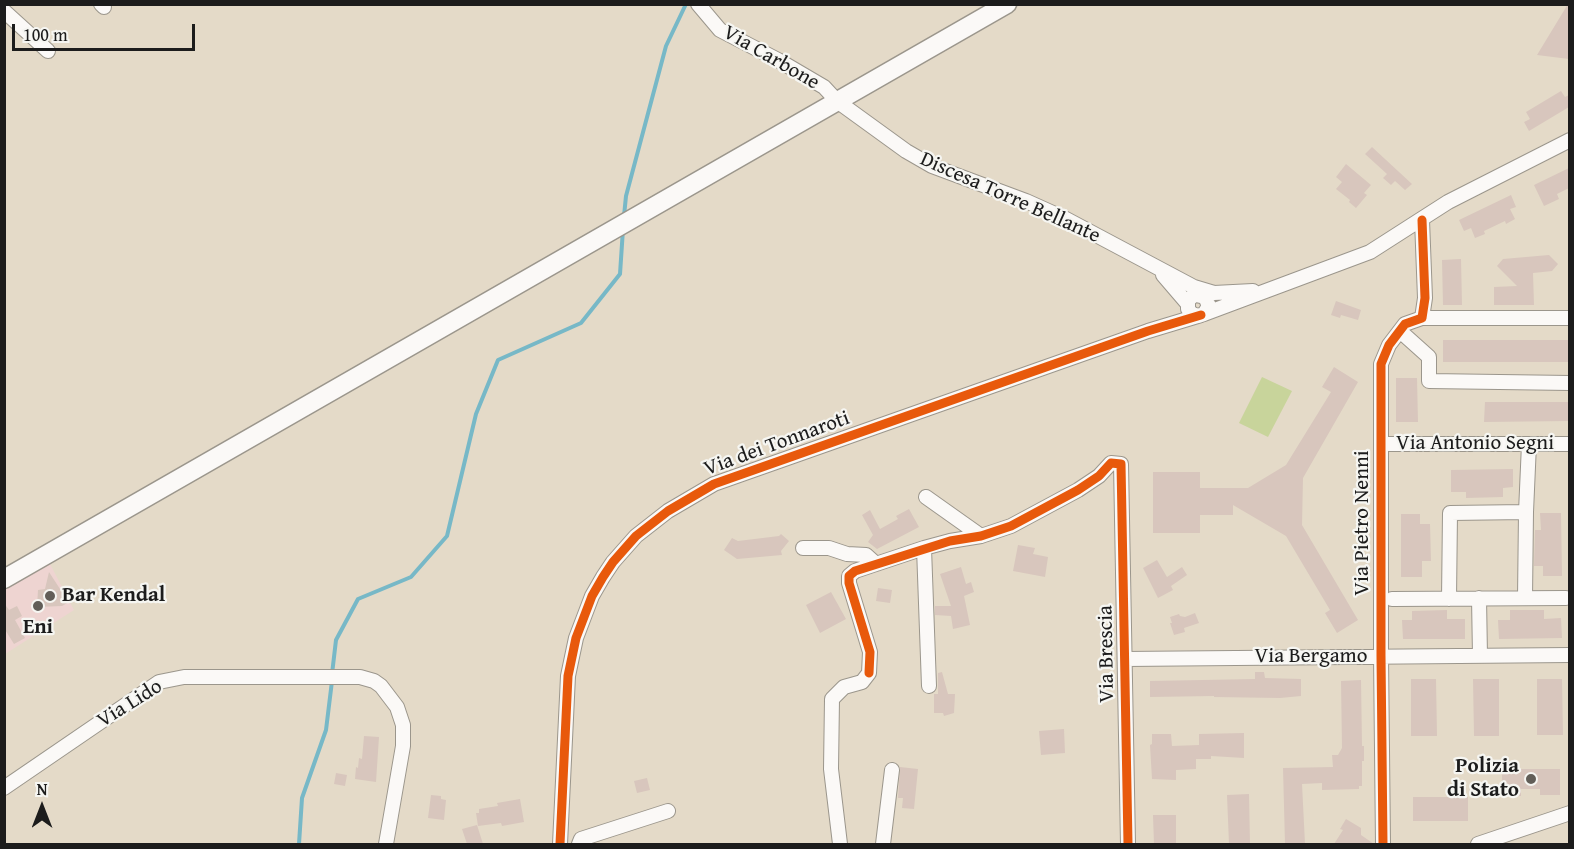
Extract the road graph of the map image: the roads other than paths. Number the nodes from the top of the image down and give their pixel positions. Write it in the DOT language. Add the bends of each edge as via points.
graph roads {
  1 [pos="1006,4"];
  2 [pos="702,10"];
  3 [pos="4,11"];
  4 [pos="48,51"];
  5 [pos="837,101"];
  6 [pos="1569,140"];
  7 [pos="1422,220"];
  8 [pos="1288,284"];
  9 [pos="1198,296"];
  10 [pos="1203,315"];
  11 [pos="1422,318"];
  12 [pos="1569,318"];
  13 [pos="1148,331"];
  14 [pos="1400,331"];
  15 [pos="1569,382"];
  16 [pos="1381,444"];
  17 [pos="1529,444"];
  18 [pos="1569,444"];
  19 [pos="927,497"];
  20 [pos="1526,512"];
  21 [pos="981,536"];
  22 [pos="803,549"];
  23 [pos="924,549"];
  24 [pos="876,564"];
  25 [pos="4,579"];
  26 [pos="1449,598"];
  27 [pos="1479,598"];
  28 [pos="1525,598"];
  29 [pos="1566,598"];
  30 [pos="1392,599"];
  31 [pos="1569,655"];
  32 [pos="1380,656"];
  33 [pos="1480,656"];
  34 [pos="1125,659"];
  35 [pos="929,686"];
  36 [pos="892,770"];
  37 [pos="4,788"];
  38 [pos="668,811"];
  39 [pos="1569,813"];
  40 [pos="386,844"];
  41 [pos="561,844"];
  42 [pos="579,844"];
  43 [pos="840,844"];
  44 [pos="883,844"];
  45 [pos="1128,844"];
  46 [pos="1383,844"];
  47 [pos="1478,844"];
  1 -- 5 [label="main road"];
  2 -- 5 [label="street, Via Carbone" via="720,30 810,78"];
  3 -- 4 [label="street"];
  5 -- 9 [label="street, Discesa Torre Bellante" via="932,166 1066,219 1158,268"];
  5 -- 25 [label="main road"];
  6 -- 7 [label="street" via="1448,202"];
  7 -- 8 [label="street" via="1370,252"];
  7 -- 11 [label="street"];
  8 -- 9 [label="street" via="1244,293"];
  8 -- 10 [label="street"];
  9 -- 10 [label="street" via="1192,314"];
  9 -- 13 [label="street"];
  10 -- 13 [label="street"];
  11 -- 12 [label="street"];
  11 -- 14 [label="street, Via Pietro Nenni" via="1405,324"];
  13 -- 41 [label="street, Via dei Tonnaroti" via="714,484 668,511 636,536 597,587 576,638 568,676"];
  14 -- 15 [label="street" via="1429,357 1429,381"];
  14 -- 16 [label="street, Via Pietro Nenni" via="1381,364"];
  16 -- 17 [label="street, Via Antonio Segni"];
  16 -- 32 [label="street, Via Pietro Nenni"];
  17 -- 18 [label="street, Via Antonio Segni"];
  17 -- 20 [label="street"];
  19 -- 21 [label="street"];
  20 -- 26 [label="street" via="1450,513"];
  20 -- 28 [label="street"];
  21 -- 23 [label="street"];
  21 -- 34 [label="street, Via Brescia" via="1011,526 1078,490 1111,463 1121,464"];
  22 -- 24 [label="street" via="829,548 866,555"];
  23 -- 24 [label="street"];
  23 -- 35 [label="street"];
  24 -- 43 [label="street" via="849,576 870,652 869,673 862,682 844,687 832,699 831,769"];
  26 -- 27 [label="street"];
  26 -- 30 [label="street"];
  27 -- 28 [label="street"];
  27 -- 33 [label="street"];
  28 -- 29 [label="street"];
  31 -- 33 [label="street, Via Bergamo"];
  32 -- 33 [label="street, Via Bergamo"];
  32 -- 34 [label="street, Via Bergamo"];
  32 -- 46 [label="street, Via Pietro Nenni"];
  34 -- 45 [label="street, Via Brescia"];
  36 -- 44 [label="street"];
  37 -- 40 [label="street, Via Lido" via="159,682 184,677 360,677 381,686 397,707 403,725"];
  38 -- 42 [label="street" via="581,839"];
  39 -- 47 [label="street"];
}
